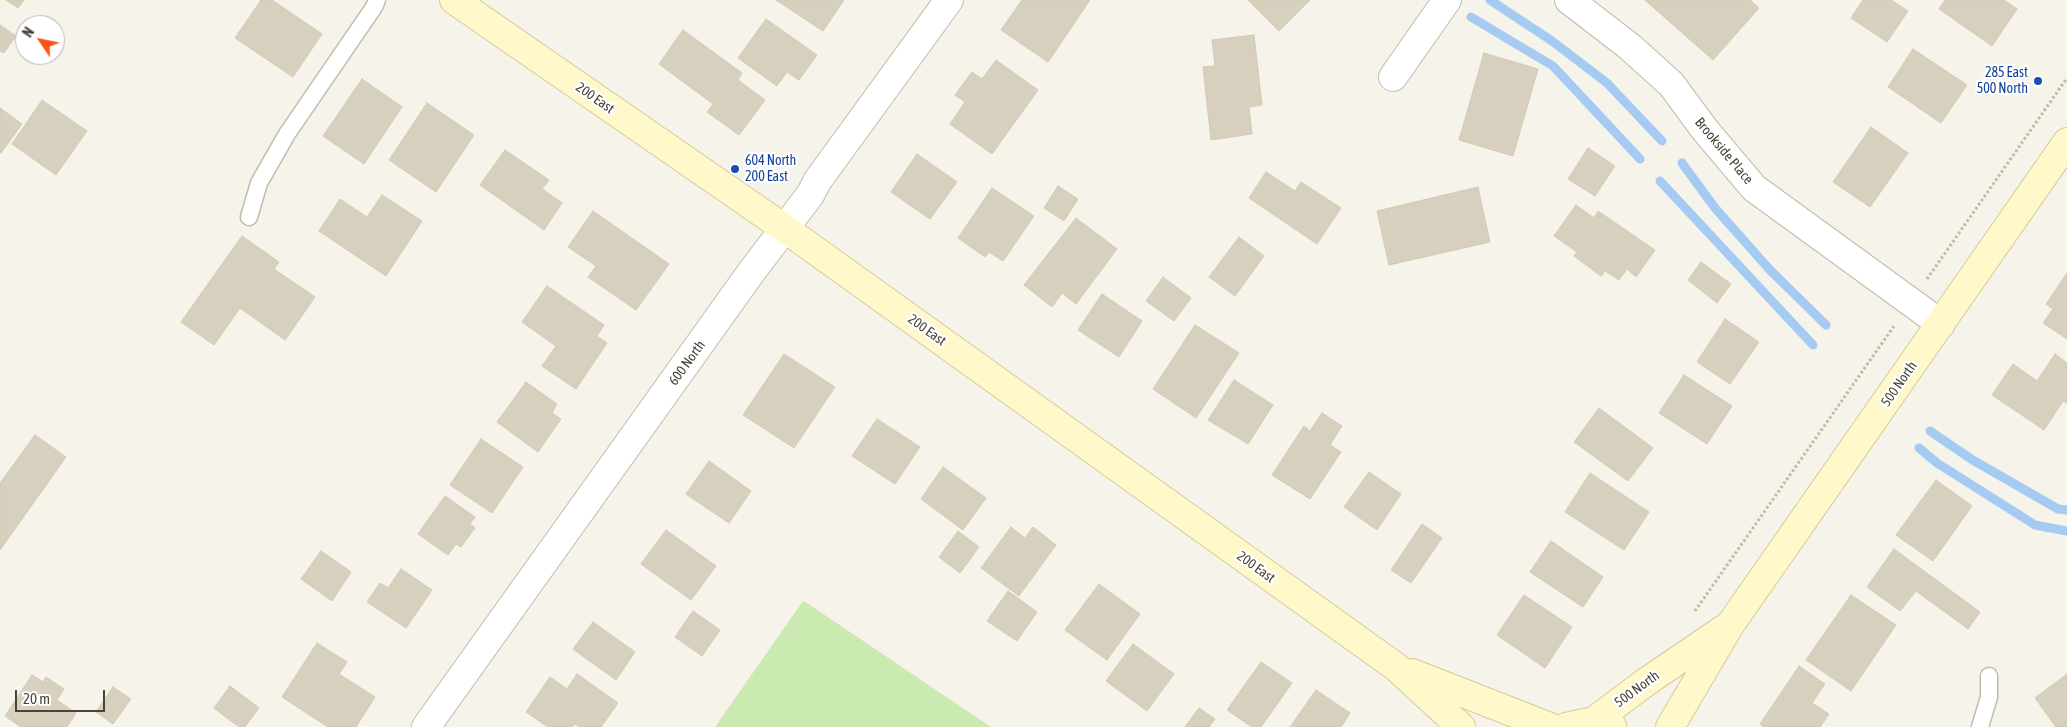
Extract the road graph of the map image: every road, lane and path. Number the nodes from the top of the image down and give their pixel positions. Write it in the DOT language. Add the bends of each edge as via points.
graph roads {
  1 [pos="377,0"];
  2 [pos="454,0"];
  3 [pos="949,0"];
  4 [pos="1447,0"];
  5 [pos="1569,0"];
  6 [pos="1393,77"];
  7 [pos="2067,78"];
  8 [pos="2067,142"];
  9 [pos="249,217"];
  10 [pos="784,228"];
  11 [pos="1927,278"];
  12 [pos="1898,321"];
  13 [pos="1941,324"];
  14 [pos="1691,616"];
  15 [pos="1730,625"];
  16 [pos="1396,667"];
  17 [pos="1989,676"];
  18 [pos="1604,724"];
  19 [pos="426,727"];
  20 [pos="1460,727"];
  21 [pos="1550,727"];
  22 [pos="1566,727"];
  23 [pos="1670,727"];
  24 [pos="1980,727"];
  1 -- 9 [label="lane" via="287,134 259,183"];
  2 -- 10 [label="main road, 200 East"];
  3 -- 10 [label="street, 600 North"];
  4 -- 6 [label="street"];
  5 -- 13 [label="street, Brookside Place" via="1671,84 1754,188"];
  7 -- 11 [label="path"];
  8 -- 13 [label="main road, 500 North"];
  10 -- 16 [label="main road, 200 East"];
  10 -- 19 [label="street, 600 North"];
  12 -- 14 [label="path"];
  13 -- 15 [label="main road, 500 North"];
  15 -- 18 [label="main road, 500 North" via="1646,682"];
  15 -- 23 [label="main road, 500 North"];
  16 -- 20 [label="main road, 200 East"];
  16 -- 21 [label="main road, 200 East"];
  17 -- 24 [label="lane" via="1989,697"];
  18 -- 22 [label="main road"];
}
